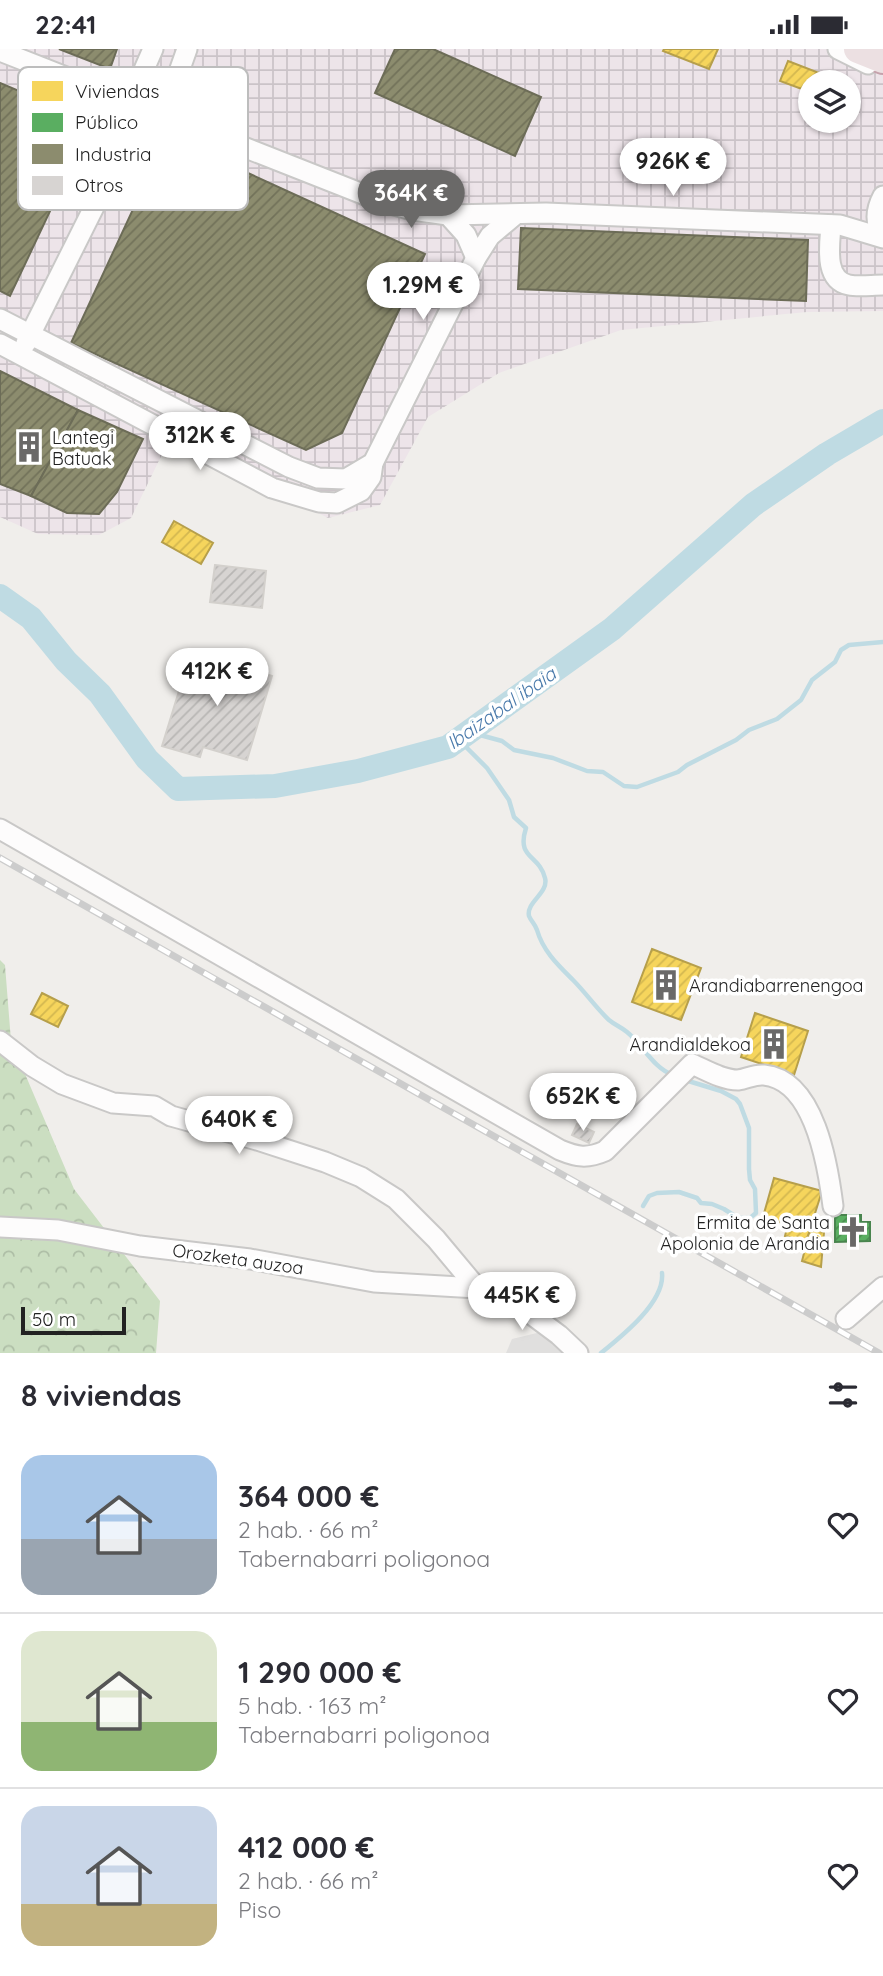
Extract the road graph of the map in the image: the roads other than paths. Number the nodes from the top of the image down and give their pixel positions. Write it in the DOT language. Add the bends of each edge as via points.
graph roads {
  1 [pos="153,49"];
  2 [pos="187,49"];
  3 [pos="838,49"];
  4 [pos="859,49"];
  5 [pos="0,51"];
  6 [pos="883,53"];
  7 [pos="883,59"];
  8 [pos="40,67"];
  9 [pos="148,67"];
  10 [pos="181,67"];
  11 [pos="883,71"];
  12 [pos="248,150"];
  13 [pos="880,202"];
  14 [pos="88,210"];
  15 [pos="448,215"];
  16 [pos="515,215"];
  17 [pos="836,225"];
  18 [pos="883,237"];
  19 [pos="475,258"];
  20 [pos="883,285"];
  21 [pos="0,319"];
  22 [pos="30,334"];
  23 [pos="0,344"];
  24 [pos="20,354"];
  25 [pos="373,463"];
  26 [pos="0,829"];
  27 [pos="0,1041"];
  28 [pos="833,1206"];
  29 [pos="0,1227"];
  30 [pos="883,1287"];
  31 [pos="477,1288"];
  32 [pos="846,1319"];
  33 [pos="578,1353"];
  1 -- 9 [label="street"];
  2 -- 10 [label="street"];
  3 -- 11 [label="street"];
  4 -- 6 [label="street"];
  4 -- 7 [label="highway"];
  5 -- 8 [label="street"];
  12 -- 15 [label="street" via="383,202"];
  13 -- 17 [label="street"];
  13 -- 18 [label="street" via="877,219"];
  14 -- 22 [label="street"];
  15 -- 16 [label="street"];
  15 -- 19 [label="street" via="466,235"];
  16 -- 17 [label="street"];
  16 -- 19 [label="street"];
  17 -- 18 [label="street"];
  17 -- 20 [label="street" via="830,260 835,276 848,285"];
  19 -- 25 [label="street"];
  21 -- 22 [label="street"];
  22 -- 24 [label="street"];
  22 -- 25 [label="street" via="318,478 346,479"];
  23 -- 24 [label="street"];
  24 -- 25 [label="street" via="272,488 337,503 361,491 371,477"];
  26 -- 28 [label="street" via="578,1157 605,1151 692,1064 731,1080 766,1075 782,1081 793,1089 817,1131"];
  27 -- 31 [label="street" via="32,1066 88,1094 113,1103 154,1106 171,1116 361,1177 396,1199"];
  29 -- 31 [label="street, Orozketa auzoa" via="58,1230 374,1282"];
  30 -- 32 [label="street"];
  31 -- 33 [label="street" via="520,1306"];
}
